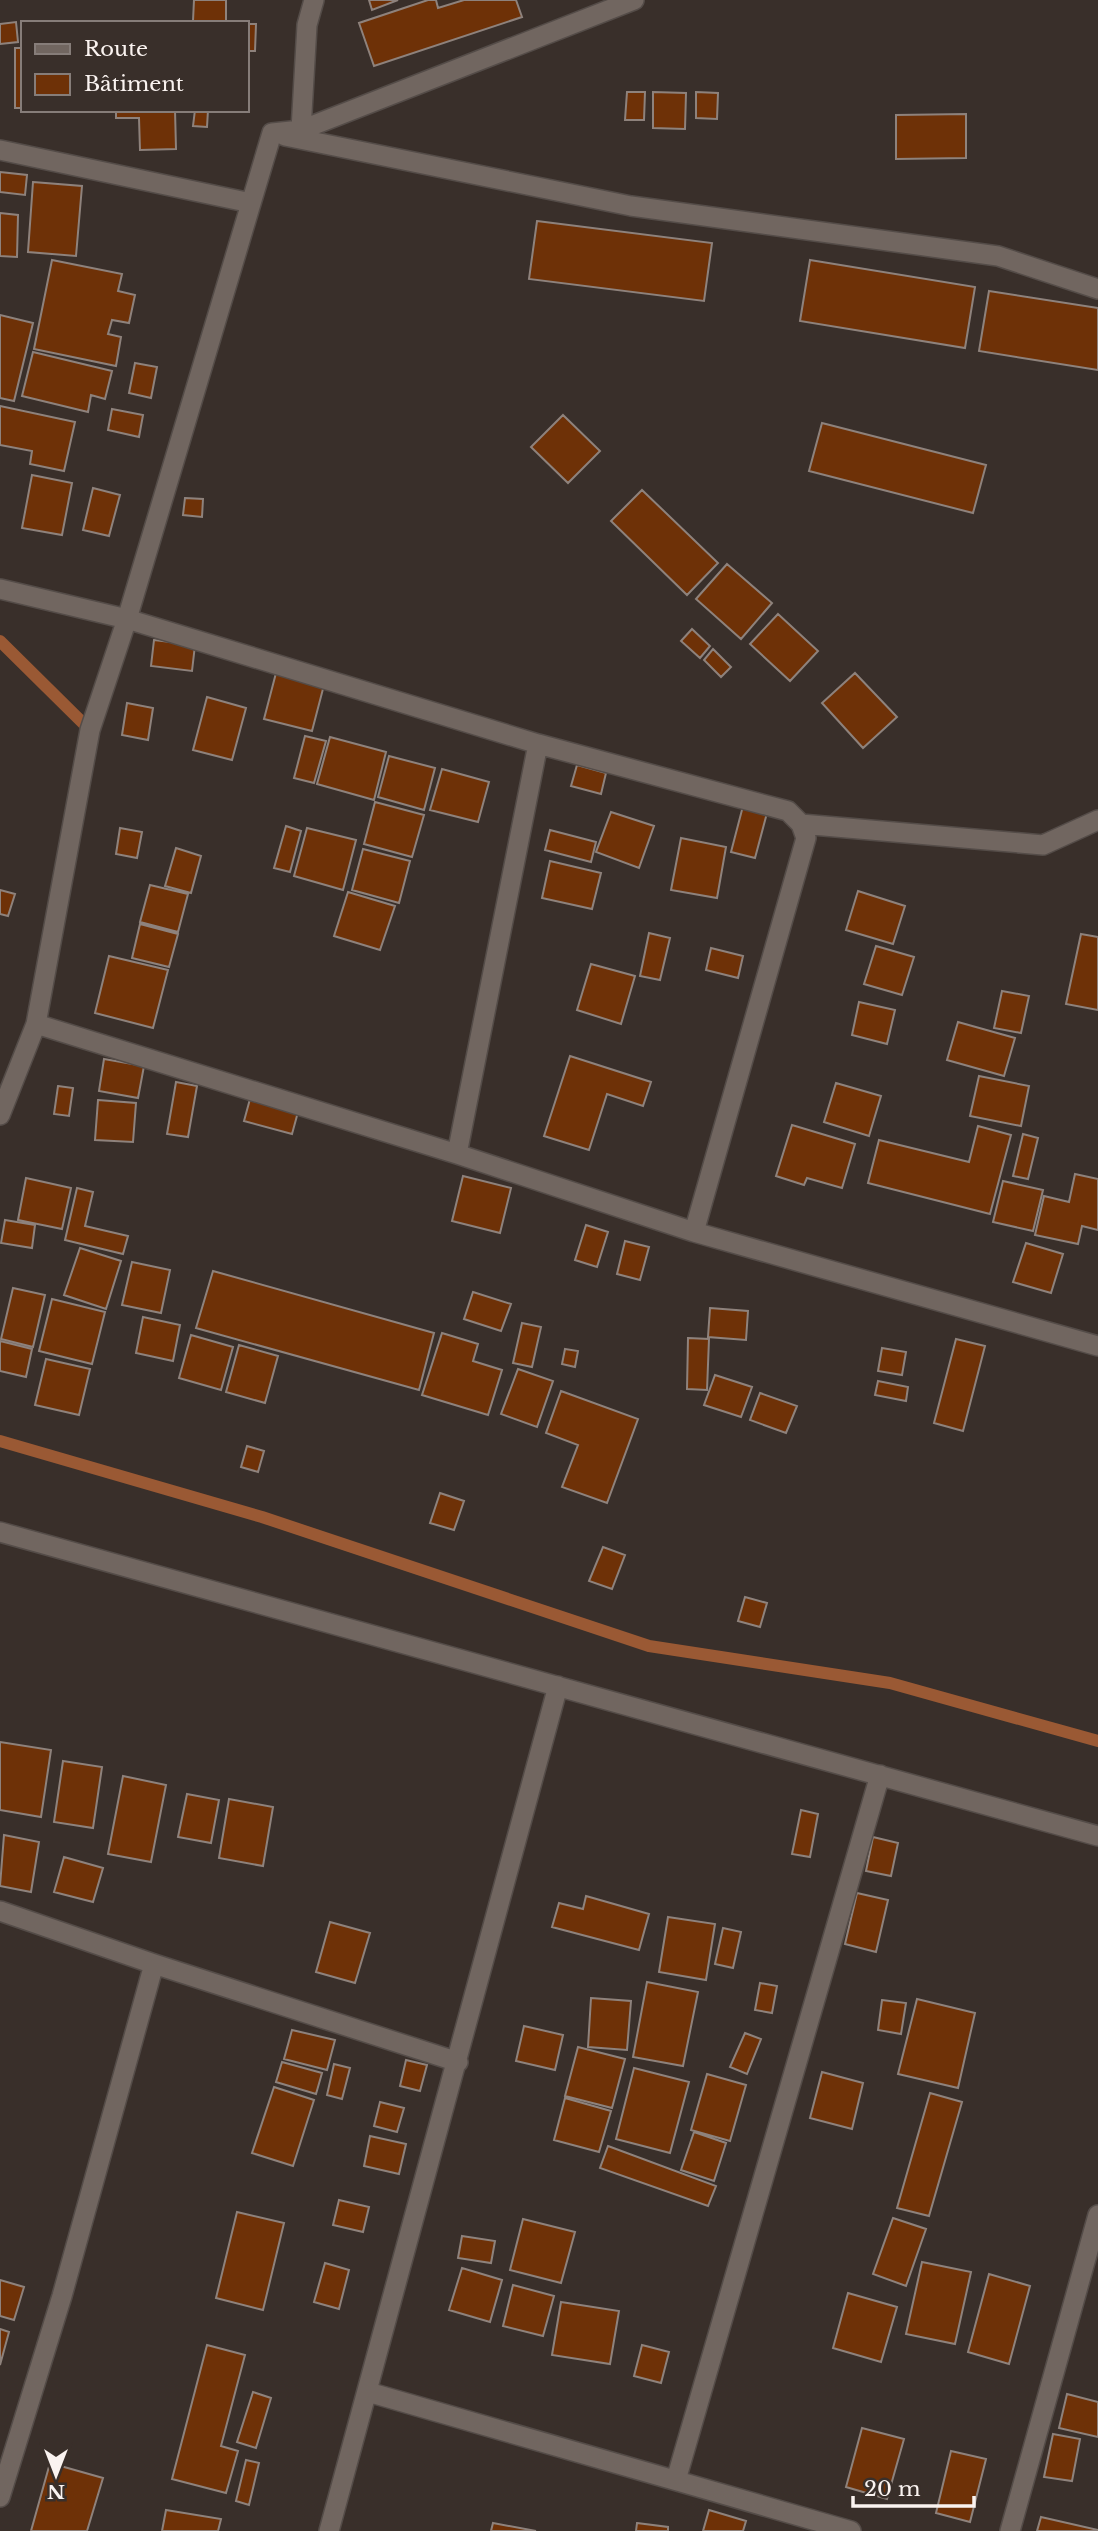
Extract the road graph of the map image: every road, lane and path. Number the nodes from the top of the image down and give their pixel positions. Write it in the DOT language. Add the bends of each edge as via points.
graph roads {
  1 [pos="314,0"];
  2 [pos="634,0"];
  3 [pos="301,130"];
  4 [pos="272,133"];
  5 [pos="0,150"];
  6 [pos="251,203"];
  7 [pos="1098,289"];
  8 [pos="0,589"];
  9 [pos="127,620"];
  10 [pos="538,744"];
  11 [pos="1098,820"];
  12 [pos="801,824"];
  13 [pos="36,1024"];
  14 [pos="0,1115"];
  15 [pos="457,1154"];
  16 [pos="694,1232"];
  17 [pos="1098,1346"];
  18 [pos="0,1532"];
  19 [pos="558,1686"];
  20 [pos="880,1775"];
  21 [pos="1098,1836"];
  22 [pos="0,1910"];
  23 [pos="154,1964"];
  24 [pos="458,2062"];
  25 [pos="1098,2215"];
  26 [pos="1094,2245"];
  27 [pos="368,2392"];
  28 [pos="676,2480"];
  29 [pos="0,2497"];
  30 [pos="329,2531"];
  31 [pos="851,2531"];
  32 [pos="1010,2531"];
  1 -- 3 [label="street" via="307,25"];
  2 -- 3 [label="street"];
  3 -- 4 [label="street"];
  4 -- 6 [label="street"];
  4 -- 7 [label="street" via="631,206 998,256"];
  5 -- 6 [label="street"];
  6 -- 9 [label="street"];
  8 -- 9 [label="street"];
  9 -- 10 [label="street"];
  9 -- 13 [label="street" via="90,730"];
  10 -- 12 [label="street" via="788,811"];
  10 -- 15 [label="street"];
  11 -- 12 [label="street" via="1042,845"];
  12 -- 16 [label="street" via="806,838"];
  13 -- 14 [label="street"];
  13 -- 15 [label="street"];
  15 -- 16 [label="street"];
  16 -- 17 [label="street"];
  18 -- 19 [label="street"];
  19 -- 20 [label="street"];
  19 -- 24 [label="street"];
  20 -- 21 [label="street"];
  20 -- 28 [label="street"];
  22 -- 23 [label="street"];
  23 -- 24 [label="street"];
  23 -- 29 [label="street"];
  24 -- 27 [label="street"];
  25 -- 26 [label="street"];
  26 -- 32 [label="street"];
  27 -- 28 [label="street"];
  27 -- 30 [label="street"];
  28 -- 31 [label="street"];
}
